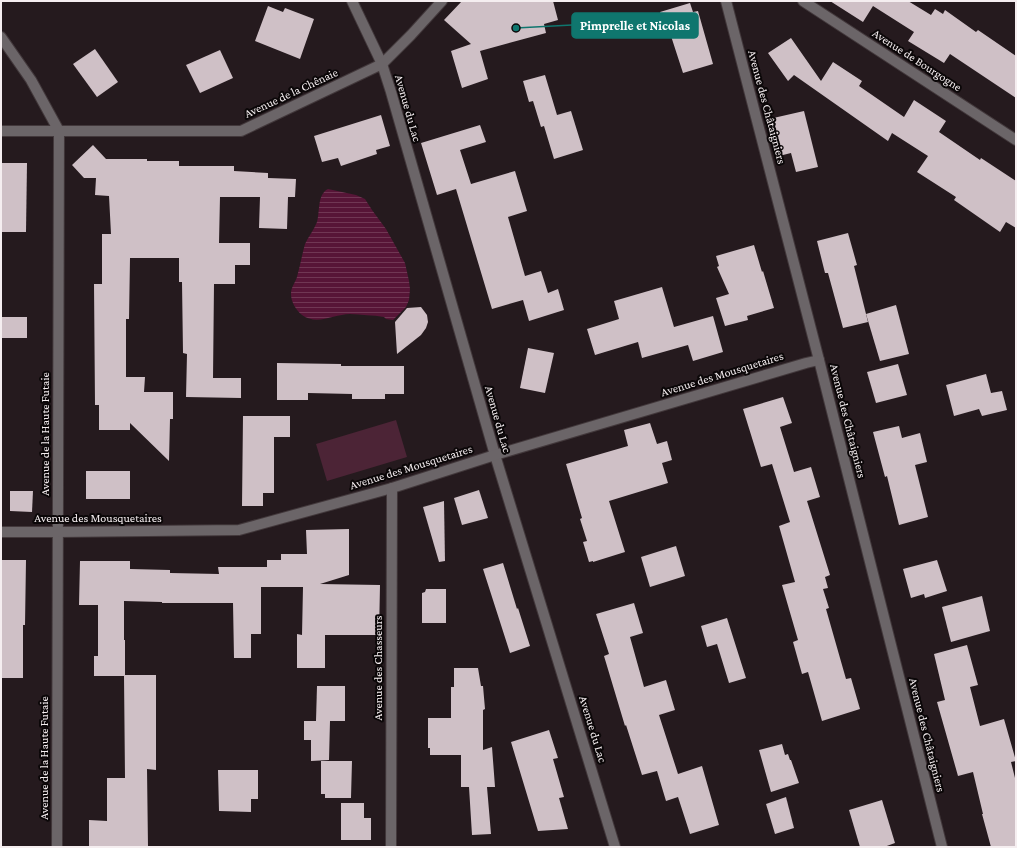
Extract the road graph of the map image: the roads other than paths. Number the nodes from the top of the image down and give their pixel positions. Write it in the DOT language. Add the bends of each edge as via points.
graph roads {
  1 [pos="352,1"];
  2 [pos="442,1"];
  3 [pos="726,1"];
  4 [pos="803,1"];
  5 [pos="1,37"];
  6 [pos="382,64"];
  7 [pos="1,131"];
  8 [pos="59,131"];
  9 [pos="1016,140"];
  10 [pos="820,360"];
  11 [pos="495,455"];
  12 [pos="392,488"];
  13 [pos="1,532"];
  14 [pos="58,532"];
  15 [pos="57,847"];
  16 [pos="391,847"];
  17 [pos="615,847"];
  18 [pos="942,847"];
  1 -- 6 [label="street, Avenue du Lac"];
  2 -- 6 [label="street, Avenue de la Chênaie"];
  3 -- 10 [label="street, Avenue des Châtaigniers"];
  4 -- 9 [label="street, Avenue de Bourgogne"];
  5 -- 8 [label="street, Avenue de la Haute Futaie" via="31,80"];
  6 -- 8 [label="street, Avenue de la Chênaie" via="241,131"];
  6 -- 11 [label="street, Avenue du Lac"];
  7 -- 8 [label="street, Avenue de la Chênaie"];
  8 -- 14 [label="street, Avenue de la Haute Futaie"];
  10 -- 11 [label="street, Avenue des Mousquetaires"];
  10 -- 18 [label="street, Avenue des Châtaigniers"];
  11 -- 12 [label="street, Avenue des Mousquetaires"];
  11 -- 17 [label="street, Avenue du Lac"];
  12 -- 14 [label="street, Avenue des Mousquetaires" via="240,530"];
  12 -- 16 [label="street, Avenue des Chasseurs"];
  13 -- 14 [label="street, Avenue des Mousquetaires"];
  14 -- 15 [label="street, Avenue de la Haute Futaie"];
}
